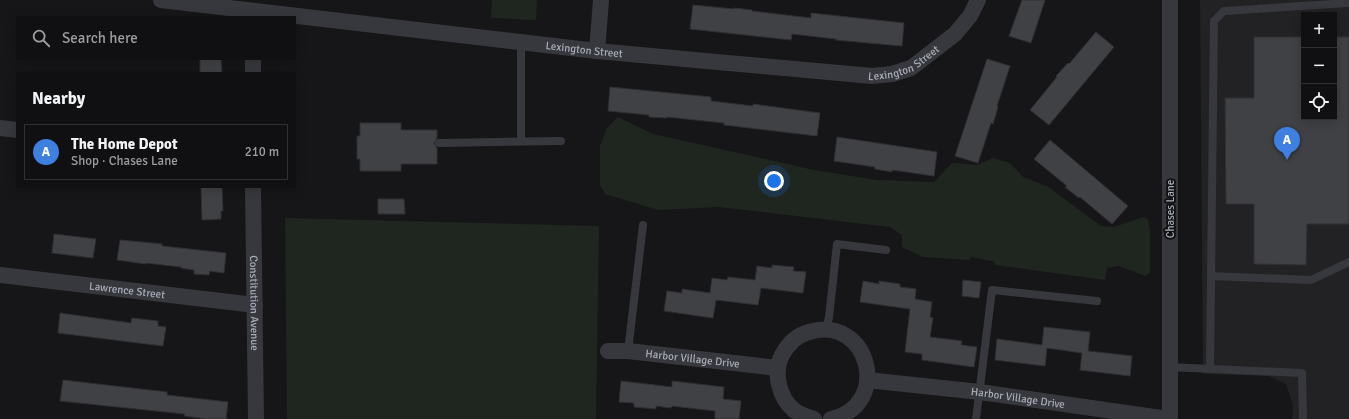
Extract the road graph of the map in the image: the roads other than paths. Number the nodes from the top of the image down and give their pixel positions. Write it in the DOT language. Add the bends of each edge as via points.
graph roads {
  1 [pos="161,0"];
  2 [pos="601,0"];
  3 [pos="978,0"];
  4 [pos="1170,0"];
  5 [pos="1349,3"];
  6 [pos="251,9"];
  7 [pos="521,42"];
  8 [pos="597,51"];
  9 [pos="253,60"];
  10 [pos="253,72"];
  11 [pos="0,128"];
  12 [pos="16,130"];
  13 [pos="560,141"];
  14 [pos="521,142"];
  15 [pos="439,143"];
  16 [pos="253,188"];
  17 [pos="643,225"];
  18 [pos="886,250"];
  19 [pos="1349,262"];
  20 [pos="0,275"];
  21 [pos="1211,276"];
  22 [pos="1097,301"];
  23 [pos="255,305"];
  24 [pos="826,330"];
  25 [pos="608,351"];
  26 [pos="628,351"];
  27 [pos="1170,367"];
  28 [pos="778,368"];
  29 [pos="1210,368"];
  30 [pos="868,380"];
  31 [pos="980,392"];
  32 [pos="256,419"];
  33 [pos="814,419"];
  34 [pos="831,419"];
  35 [pos="976,419"];
  36 [pos="1169,419"];
  37 [pos="1303,419"];
  1 -- 6 [label="street, Lexington Street"];
  2 -- 8 [label="street"];
  3 -- 8 [label="street, Lexington Street" via="970,16 955,34 911,68 882,75"];
  4 -- 27 [label="street, Chases Lane"];
  5 -- 21 [label="lane" via="1224,11 1214,21"];
  6 -- 7 [label="street, Lexington Street"];
  7 -- 8 [label="street, Lexington Street"];
  7 -- 14 [label="lane"];
  9 -- 10 [label="street"];
  11 -- 12 [label="street"];
  13 -- 14 [label="lane"];
  14 -- 15 [label="lane"];
  16 -- 23 [label="street, Constitution Avenue"];
  17 -- 26 [label="lane"];
  18 -- 24 [label="lane" via="837,244"];
  19 -- 21 [label="lane" via="1311,280"];
  20 -- 23 [label="street, Lawrence Street"];
  21 -- 29 [label="lane"];
  22 -- 31 [label="lane" via="992,290"];
  23 -- 32 [label="street, Constitution Avenue"];
  24 -- 28 [label="street" via="804,333 795,339 781,357"];
  24 -- 30 [label="street" via="846,336 861,350 868,369"];
  25 -- 26 [label="street, Harbor Village Drive"];
  26 -- 28 [label="street, Harbor Village Drive"];
  27 -- 29 [label="lane"];
  27 -- 36 [label="street, Chases Lane"];
  28 -- 33 [label="street" via="780,391 786,402 794,410"];
  29 -- 37 [label="lane" via="1302,373"];
  30 -- 31 [label="street, Harbor Village Drive"];
  30 -- 34 [label="street" via="861,399 854,407 846,414"];
  31 -- 35 [label="lane"];
  31 -- 36 [label="street, Harbor Village Drive"];
}
